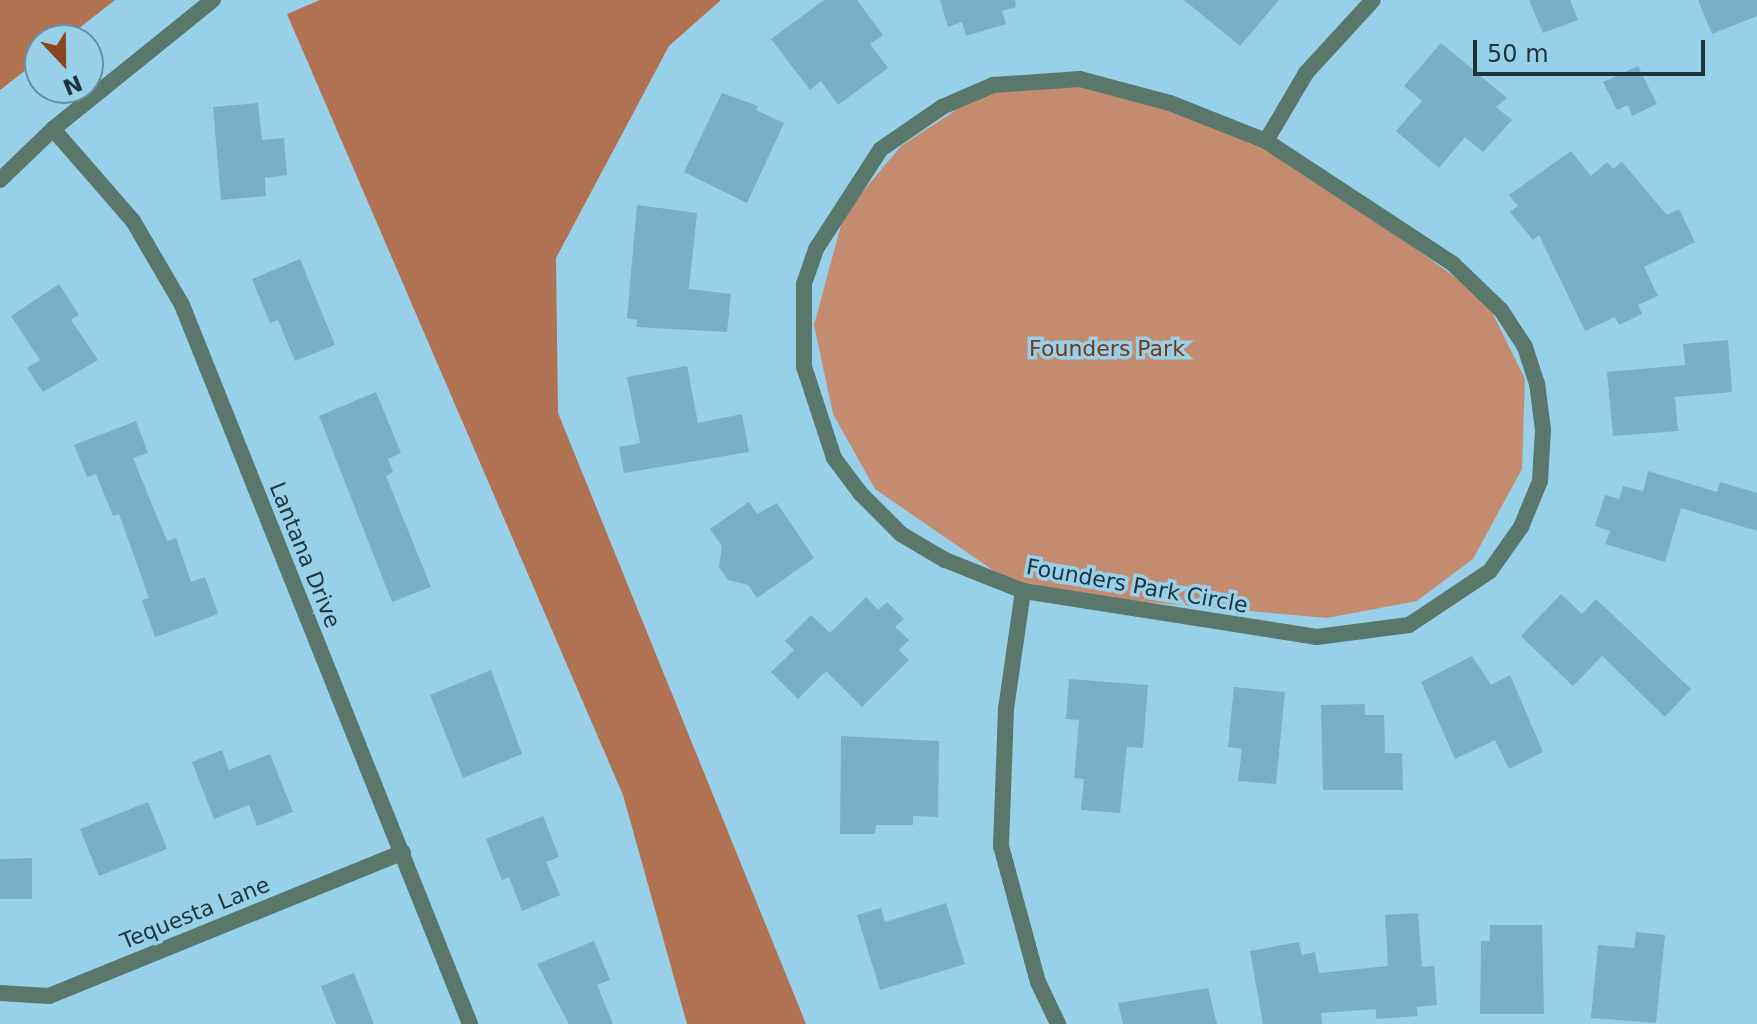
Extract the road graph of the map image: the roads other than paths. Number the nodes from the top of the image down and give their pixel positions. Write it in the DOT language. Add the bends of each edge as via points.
graph roads {
  1 [pos="213,0"];
  2 [pos="1373,0"];
  3 [pos="53,129"];
  4 [pos="1266,141"];
  5 [pos="0,180"];
  6 [pos="1023,591"];
  7 [pos="403,852"];
  8 [pos="0,993"];
  9 [pos="470,1024"];
  10 [pos="1058,1024"];
  1 -- 3 [label="street"];
  2 -- 4 [label="street" via="1306,73"];
  3 -- 5 [label="street"];
  3 -- 7 [label="street, Lantana Drive" via="133,221 182,305"];
  4 -- 6 [label="street, Founders Park Circle" via="1170,103 1080,79 993,85 942,107 881,149 816,249 804,284 804,367 834,458 901,534 945,560"];
  4 -- 6 [label="street, Founders Park Circle" via="1453,264 1501,310 1525,347 1543,430 1540,481 1521,527 1490,571 1456,598 1409,625 1364,633 1303,635"];
  6 -- 10 [label="street" via="1006,709 1001,846 1038,982"];
  7 -- 8 [label="street, Tequesta Lane" via="49,996"];
  7 -- 9 [label="street, Lantana Drive"];
}
